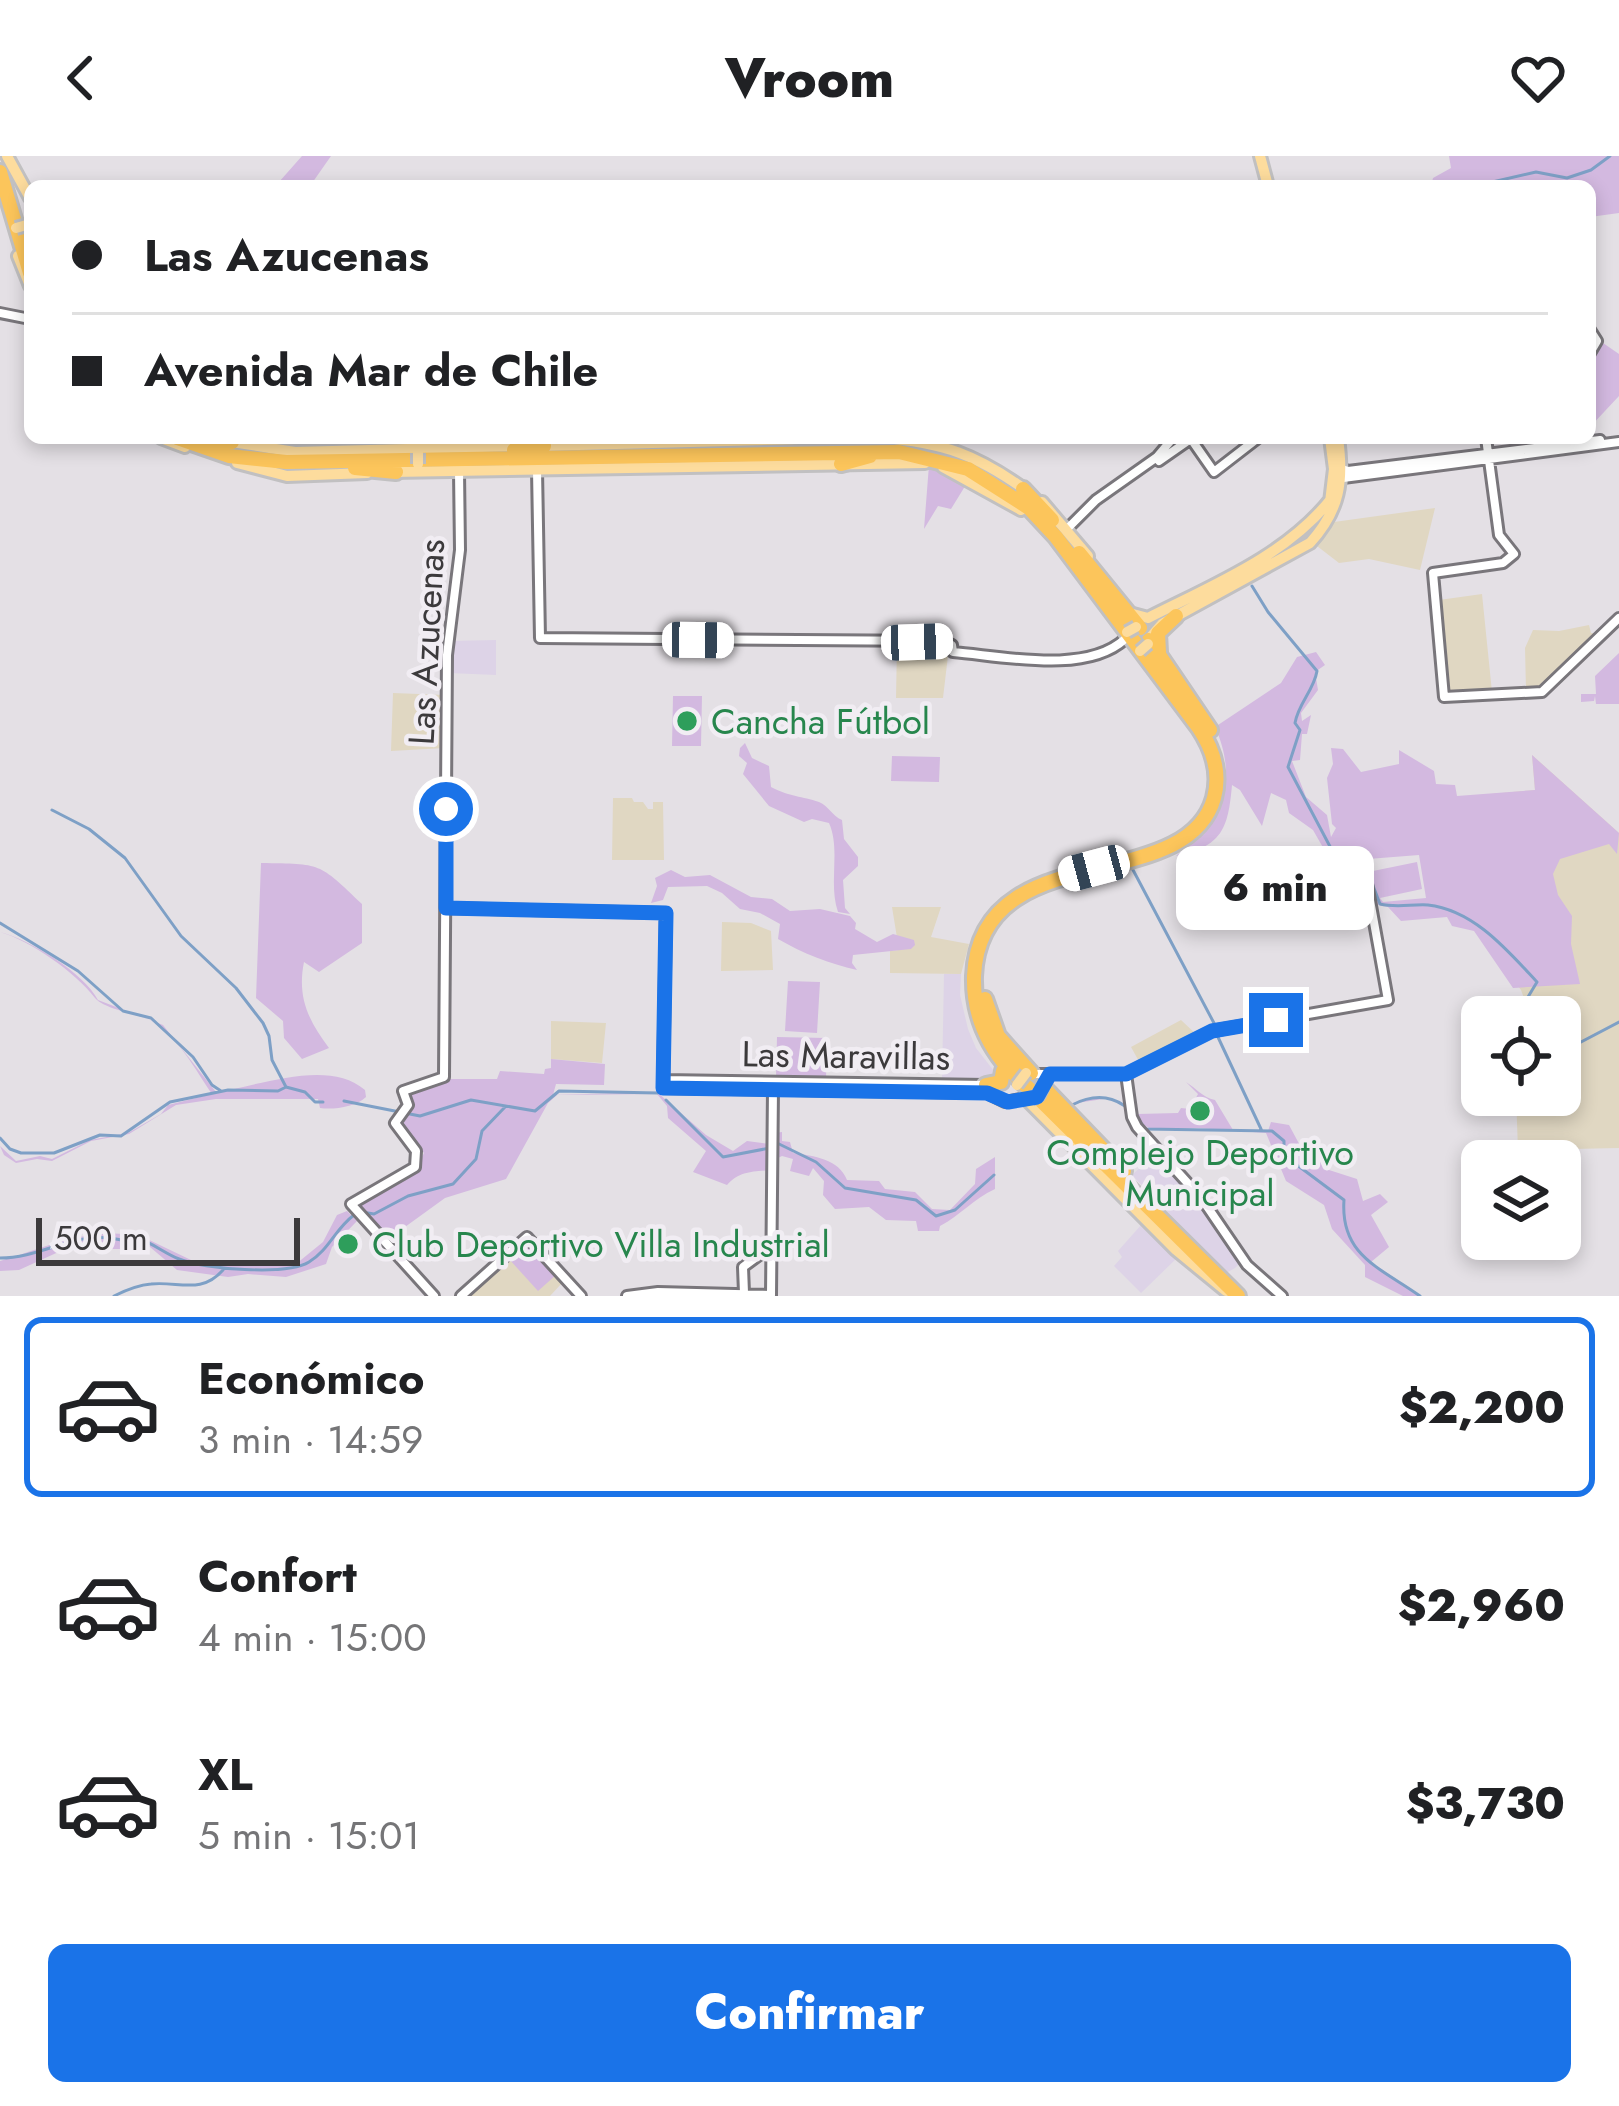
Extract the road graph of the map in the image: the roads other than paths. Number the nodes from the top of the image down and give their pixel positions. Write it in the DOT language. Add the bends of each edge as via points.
graph roads {
  1 [pos="10,156"];
  2 [pos="0,162"];
  3 [pos="0,172"];
  4 [pos="24,183"];
  5 [pos="0,188"];
  6 [pos="19,224"];
  7 [pos="24,253"];
  8 [pos="178,444"];
  9 [pos="194,444"];
  10 [pos="207,444"];
  11 [pos="268,444"];
  12 [pos="617,444"];
  13 [pos="927,444"];
  14 [pos="1168,444"];
  15 [pos="1183,444"];
  16 [pos="1196,444"];
  17 [pos="1250,444"];
  18 [pos="1335,444"];
  19 [pos="1489,444"];
  20 [pos="1521,444"];
  21 [pos="1587,444"];
  22 [pos="544,446"];
  23 [pos="893,452"];
  24 [pos="1522,452"];
  25 [pos="480,454"];
  26 [pos="910,454"];
  27 [pos="1490,455"];
  28 [pos="415,461"];
  29 [pos="291,463"];
  30 [pos="841,464"];
  31 [pos="949,469"];
  32 [pos="537,470"];
  33 [pos="459,471"];
  34 [pos="1340,472"];
  35 [pos="1023,489"];
  36 [pos="1331,500"];
  37 [pos="1093,505"];
  38 [pos="1310,533"];
  39 [pos="1065,534"];
  40 [pos="1295,534"];
  41 [pos="1302,550"];
  42 [pos="1175,611"];
  43 [pos="1619,618"];
  44 [pos="1135,640"];
  45 [pos="1164,662"];
  46 [pos="1216,752"];
  47 [pos="1216,772"];
  48 [pos="1366,878"];
  49 [pos="446,908"];
  50 [pos="979,961"];
  51 [pos="1003,1071"];
  52 [pos="1126,1074"];
  53 [pos="773,1085"];
  54 [pos="978,1087"];
  55 [pos="1033,1088"];
  56 [pos="1114,1186"];
  57 [pos="1134,1190"];
  58 [pos="770,1247"];
  59 [pos="744,1294"];
  60 [pos="771,1295"];
  61 [pos="434,1296"];
  62 [pos="461,1296"];
  63 [pos="580,1296"];
  64 [pos="627,1296"];
  65 [pos="1238,1296"];
  66 [pos="1282,1296"];
  1 -- 4 [label="main road"];
  2 -- 6 [label="highway"];
  3 -- 7 [label="highway"];
  5 -- 6 [label="highway"];
  8 -- 28 [label="main road" via="287,476"];
  9 -- 29 [label="highway"];
  10 -- 25 [label="highway" via="272,458"];
  11 -- 28 [label="main road"];
  12 -- 22 [label="main road"];
  13 -- 35 [label="main road" via="978,458"];
  14 -- 37 [label="street"];
  15 -- 37 [label="street"];
  16 -- 17 [label="street" via="1216,470"];
  18 -- 34 [label="main road"];
  19 -- 27 [label="street"];
  20 -- 24 [label="street"];
  21 -- 24 [label="street"];
  22 -- 25 [label="highway"];
  22 -- 28 [label="main road"];
  23 -- 26 [label="highway"];
  23 -- 29 [label="highway"];
  23 -- 30 [label="highway"];
  24 -- 27 [label="street"];
  25 -- 39 [label="highway" via="919,449 999,478"];
  26 -- 31 [label="highway"];
  26 -- 47 [label="highway" via="987,478 1043,522 1199,728"];
  27 -- 34 [label="street"];
  27 -- 43 [label="street" via="1499,536 1514,554 1503,563 1433,573 1444,698 1544,692"];
  28 -- 29 [label="highway"];
  28 -- 33 [label="main road"];
  30 -- 31 [label="main road"];
  30 -- 32 [label="main road"];
  31 -- 44 [label="main road" via="1039,525"];
  32 -- 33 [label="main road"];
  32 -- 44 [label="street" via="540,638 951,647 1078,662"];
  33 -- 49 [label="street, Las Azucenas" via="447,655"];
  34 -- 36 [label="main road"];
  34 -- 41 [label="main road" via="1332,513"];
  35 -- 39 [label="highway"];
  36 -- 38 [label="main road"];
  36 -- 40 [label="main road"];
  37 -- 39 [label="street"];
  38 -- 40 [label="main road"];
  38 -- 41 [label="main road"];
  38 -- 44 [label="main road"];
  39 -- 42 [label="main road" via="1136,617"];
  39 -- 44 [label="highway"];
  39 -- 46 [label="highway"];
  40 -- 42 [label="main road"];
  41 -- 42 [label="main road"];
  42 -- 44 [label="main road"];
  42 -- 45 [label="highway" via="1158,633"];
  44 -- 45 [label="highway"];
  44 -- 47 [label="highway"];
  45 -- 46 [label="highway" via="1198,707"];
  46 -- 50 [label="highway" via="1221,784 1197,836 1173,852 1034,892 996,926"];
  47 -- 50 [label="highway" via="1211,805 1195,830 1176,844 1028,891 995,921"];
  48 -- 52 [label="street" via="1388,1000 1212,1031"];
  49 -- 53 [label="street, Las Maravillas" via="666,913 663,1084"];
  49 -- 61 [label="street, Las Azucenas" via="444,1076 404,1089 409,1105 395,1123 417,1156 413,1169 351,1204"];
  50 -- 51 [label="highway" via="971,1019"];
  50 -- 55 [label="highway" via="989,1018"];
  50 -- 57 [label="highway" via="976,1004 994,1049"];
  51 -- 54 [label="highway" via="999,1083"];
  51 -- 55 [label="highway"];
  52 -- 55 [label="street"];
  52 -- 66 [label="street" via="1131,1112 1146,1139"];
  53 -- 54 [label="street, Las Maravillas"];
  53 -- 58 [label="street"];
  54 -- 55 [label="street, Las Maravillas" via="1006,1098"];
  55 -- 56 [label="main road"];
  55 -- 57 [label="highway"];
  56 -- 57 [label="highway"];
  56 -- 65 [label="main road" via="1181,1255"];
  57 -- 65 [label="highway"];
  58 -- 59 [label="street" via="743,1268"];
  58 -- 60 [label="street"];
  59 -- 60 [label="street"];
  59 -- 64 [label="street"];
  62 -- 63 [label="street" via="527,1237"];
}
